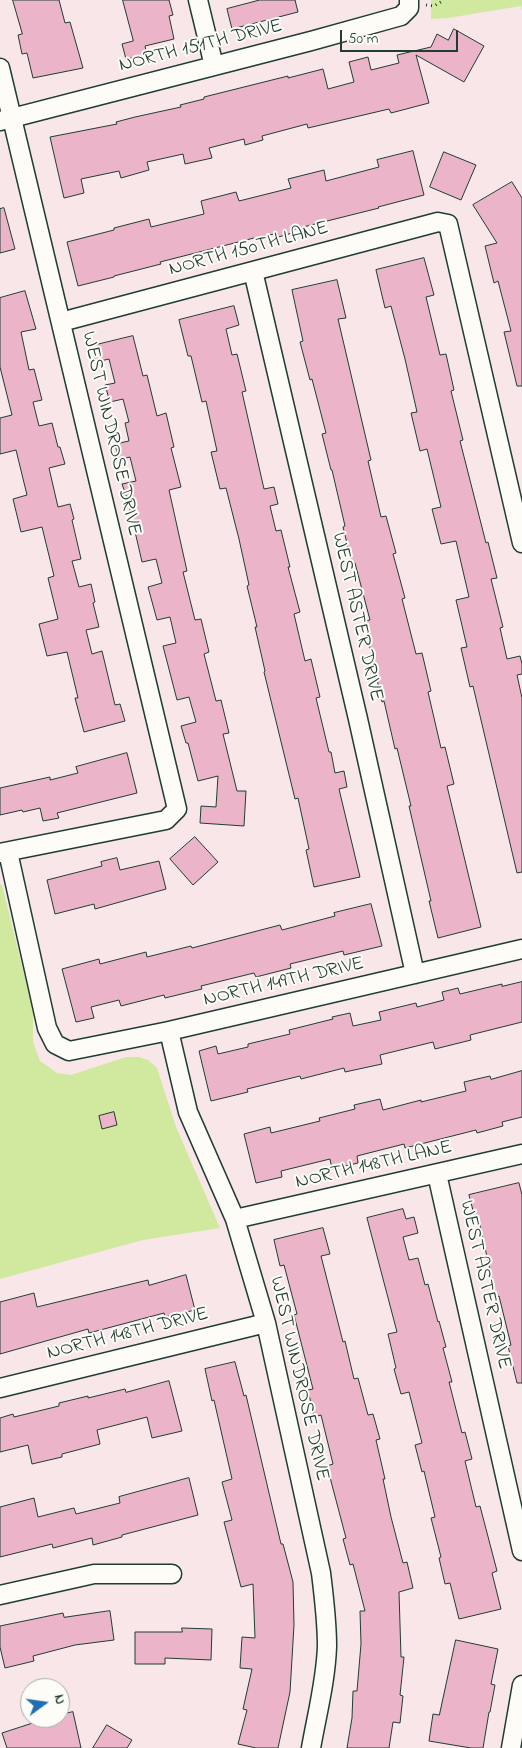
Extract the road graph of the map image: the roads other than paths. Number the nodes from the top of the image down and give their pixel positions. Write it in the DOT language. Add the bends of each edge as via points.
graph roads {
  1 [pos="198,0"];
  2 [pos="409,4"];
  3 [pos="214,66"];
  4 [pos="0,68"];
  5 [pos="6,119"];
  6 [pos="253,272"];
  7 [pos="61,322"];
  8 [pos="522,543"];
  9 [pos="4,852"];
  10 [pos="522,949"];
  11 [pos="415,974"];
  12 [pos="169,1031"];
  13 [pos="522,1154"];
  14 [pos="437,1174"];
  15 [pos="235,1219"];
  16 [pos="266,1323"];
  17 [pos="0,1388"];
  18 [pos="522,1551"];
  19 [pos="172,1574"];
  20 [pos="0,1595"];
  21 [pos="522,1685"];
  22 [pos="311,1748"];
  23 [pos="511,1748"];
  1 -- 3 [label="street"];
  2 -- 3 [label="street, NORTH 151TH DRIVE" via="401,16"];
  3 -- 5 [label="street, NORTH 151TH DRIVE"];
  4 -- 5 [label="street, WEST WINDROSE DRIVE"];
  5 -- 7 [label="street, WEST WINDROSE DRIVE"];
  6 -- 7 [label="street, NORTH 150TH LANE"];
  6 -- 8 [label="street, NORTH 150TH LANE" via="438,222 448,224"];
  6 -- 11 [label="street, WEST ASTER DRIVE"];
  7 -- 9 [label="street, WEST WINDROSE DRIVE" via="177,809 166,820"];
  9 -- 12 [label="street, NORTH 149TH DRIVE" via="47,1028 55,1044 69,1051"];
  10 -- 11 [label="street, NORTH 149TH DRIVE"];
  11 -- 12 [label="street, NORTH 149TH DRIVE"];
  12 -- 15 [label="street, WEST WINDROSE DRIVE" via="188,1112"];
  13 -- 14 [label="street, NORTH 148TH LANE"];
  14 -- 15 [label="street, NORTH 148TH LANE"];
  14 -- 18 [label="street, WEST ASTER DRIVE"];
  15 -- 16 [label="street, WEST WINDROSE DRIVE"];
  16 -- 17 [label="street, NORTH 148TH DRIVE"];
  16 -- 22 [label="street, WEST WINDROSE DRIVE" via="325,1604 327,1646 324,1677"];
  19 -- 20 [label="street" via="94,1574"];
  21 -- 23 [label="street"];
}
